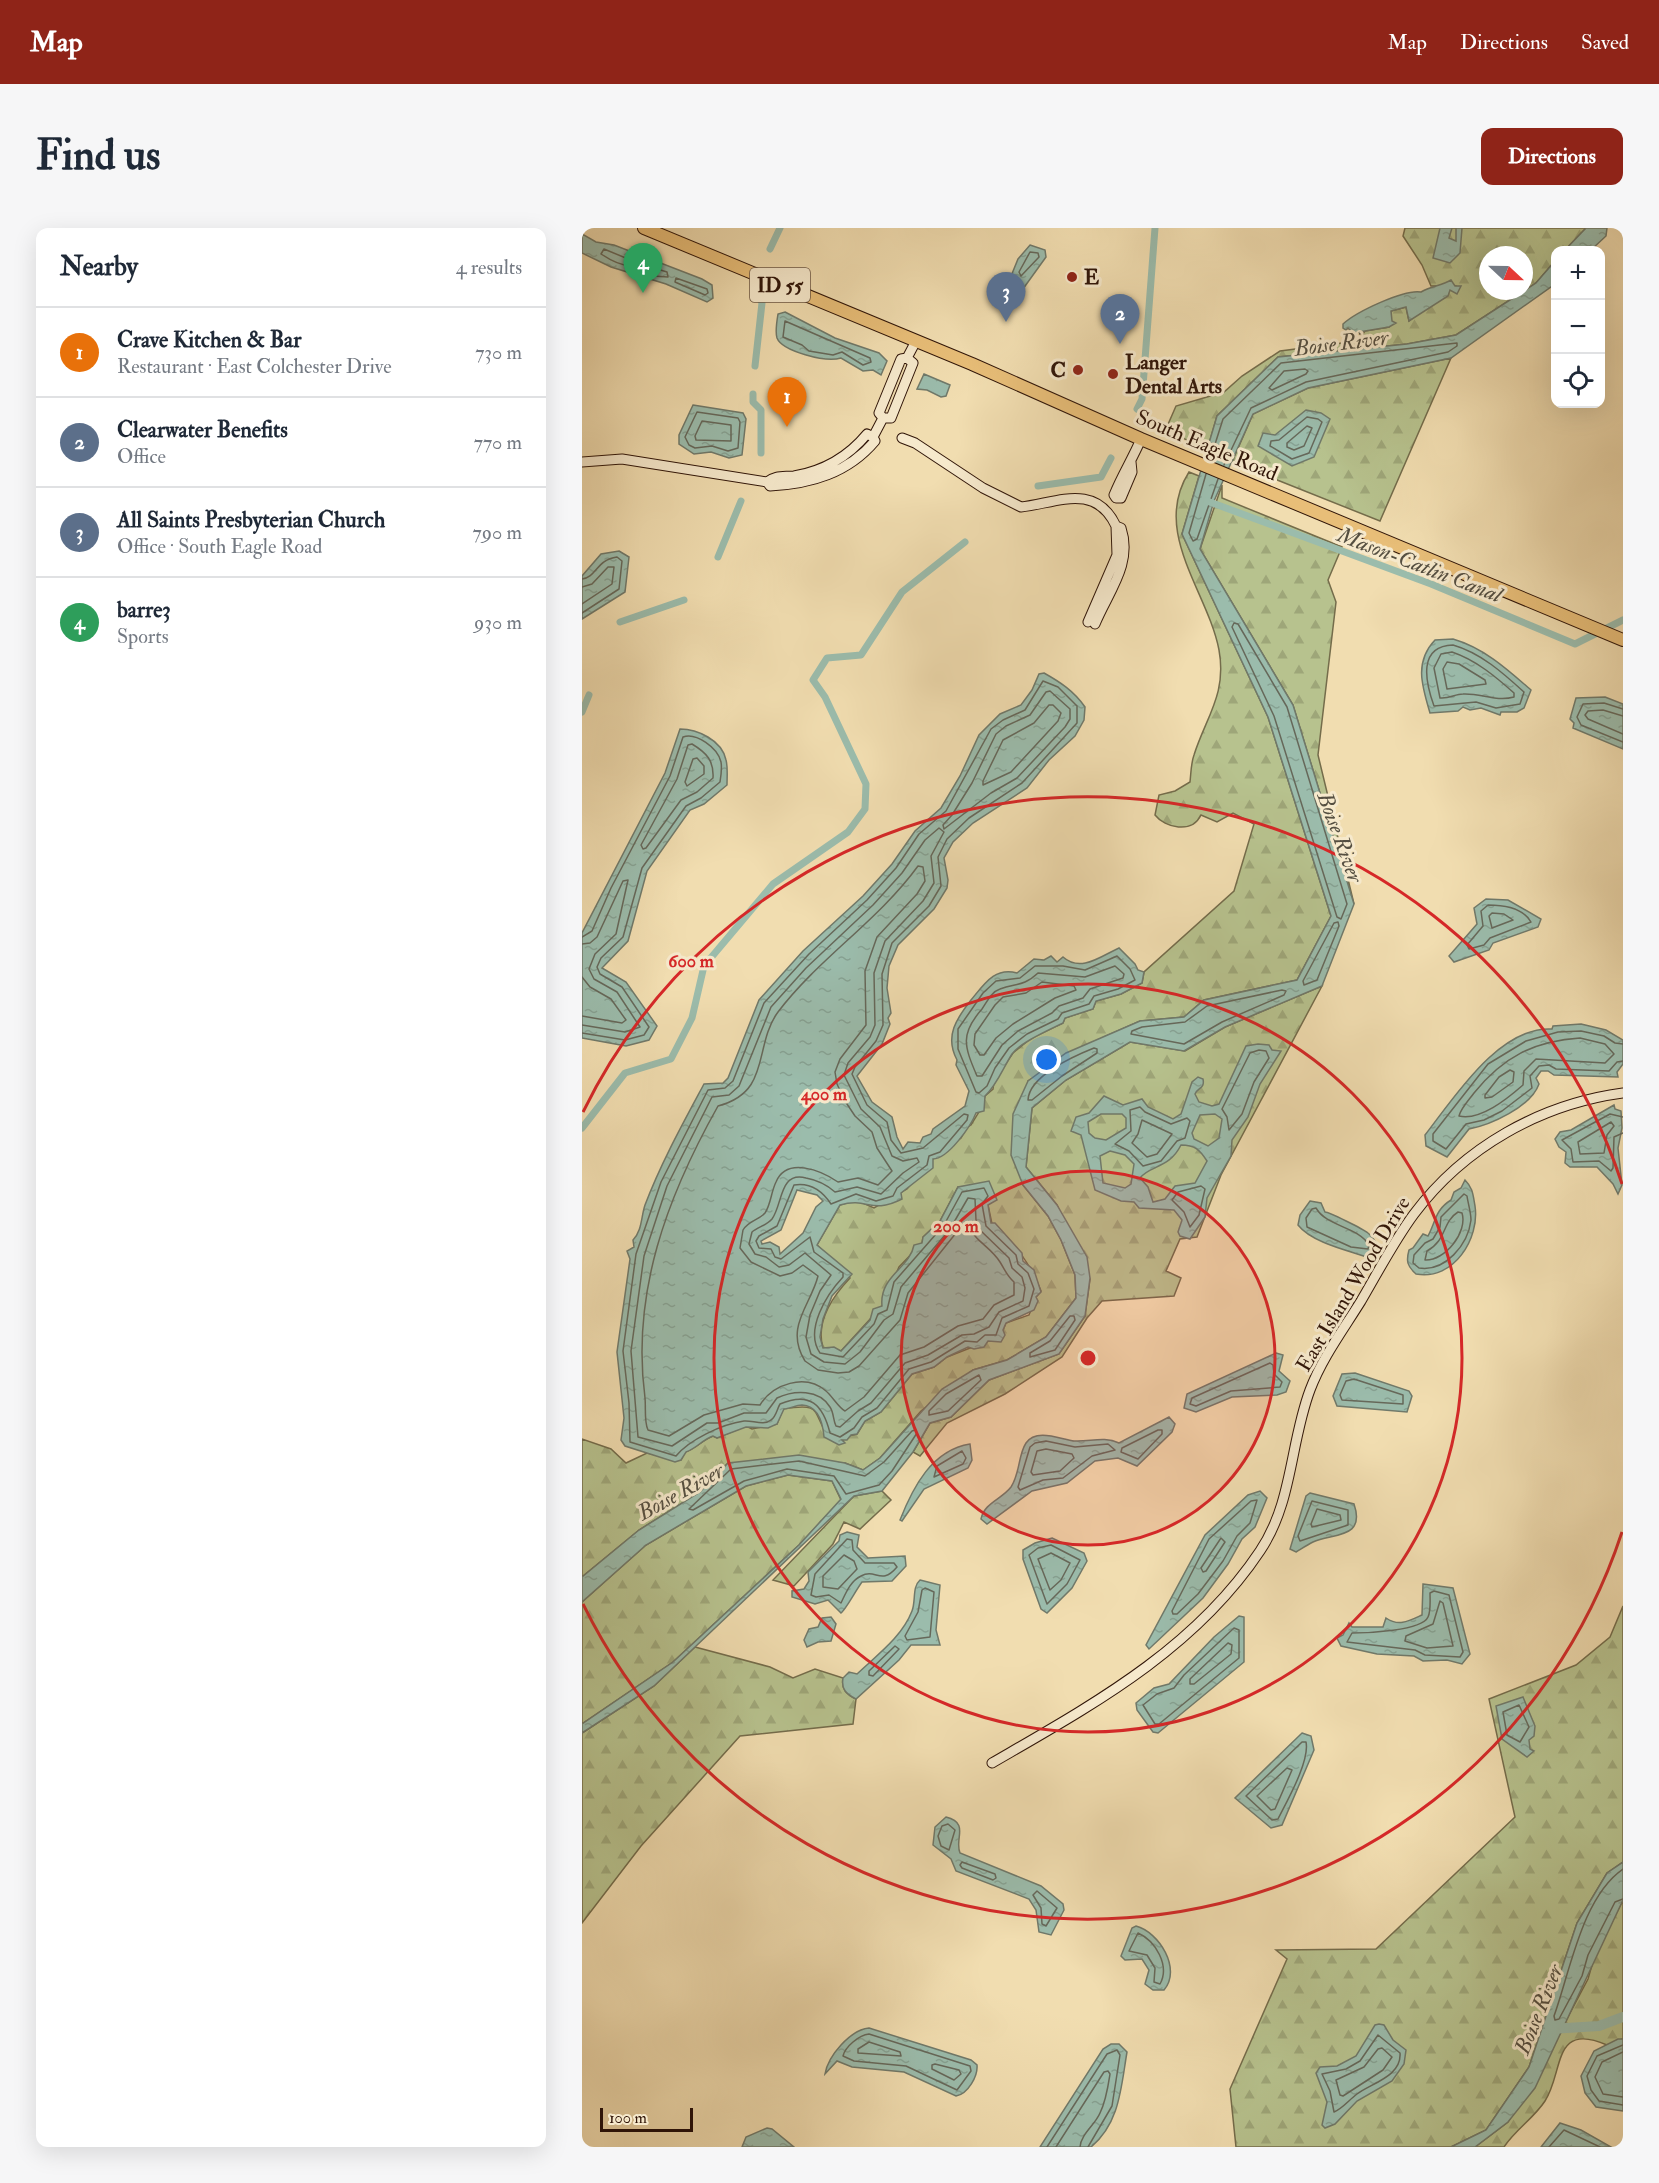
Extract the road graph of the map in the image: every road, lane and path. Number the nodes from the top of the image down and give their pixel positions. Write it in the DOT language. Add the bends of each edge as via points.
graph roads {
  1 [pos="644,228"];
  2 [pos="916,341"];
  3 [pos="902,438"];
  4 [pos="1141,439"];
  5 [pos="582,462"];
  6 [pos="1106,511"];
  7 [pos="1091,623"];
  8 [pos="1623,640"];
  9 [pos="1623,1093"];
  10 [pos="992,1763"];
  1 -- 2 [label="highway, South Eagle Road / ID 55"];
  2 -- 4 [label="highway, South Eagle Road / ID 55"];
  2 -- 5 [label="street" via="907,358 913,363 891,418 883,418 873,437 875,441 846,467 820,478 770,486 766,482 622,459"];
  3 -- 6 [label="street" via="1021,507 1065,497 1081,498"];
  4 -- 6 [label="street" via="1124,469 1116,498"];
  4 -- 8 [label="highway, South Eagle Road / ID 55"];
  6 -- 7 [label="street" via="1121,528 1125,557"];
  9 -- 10 [label="street, East Island Wood Drive" via="1578,1102 1517,1126 1477,1152 1435,1190 1398,1238 1315,1377 1279,1513 1266,1542 1244,1574 1196,1628 1159,1660 1120,1688"];
}
